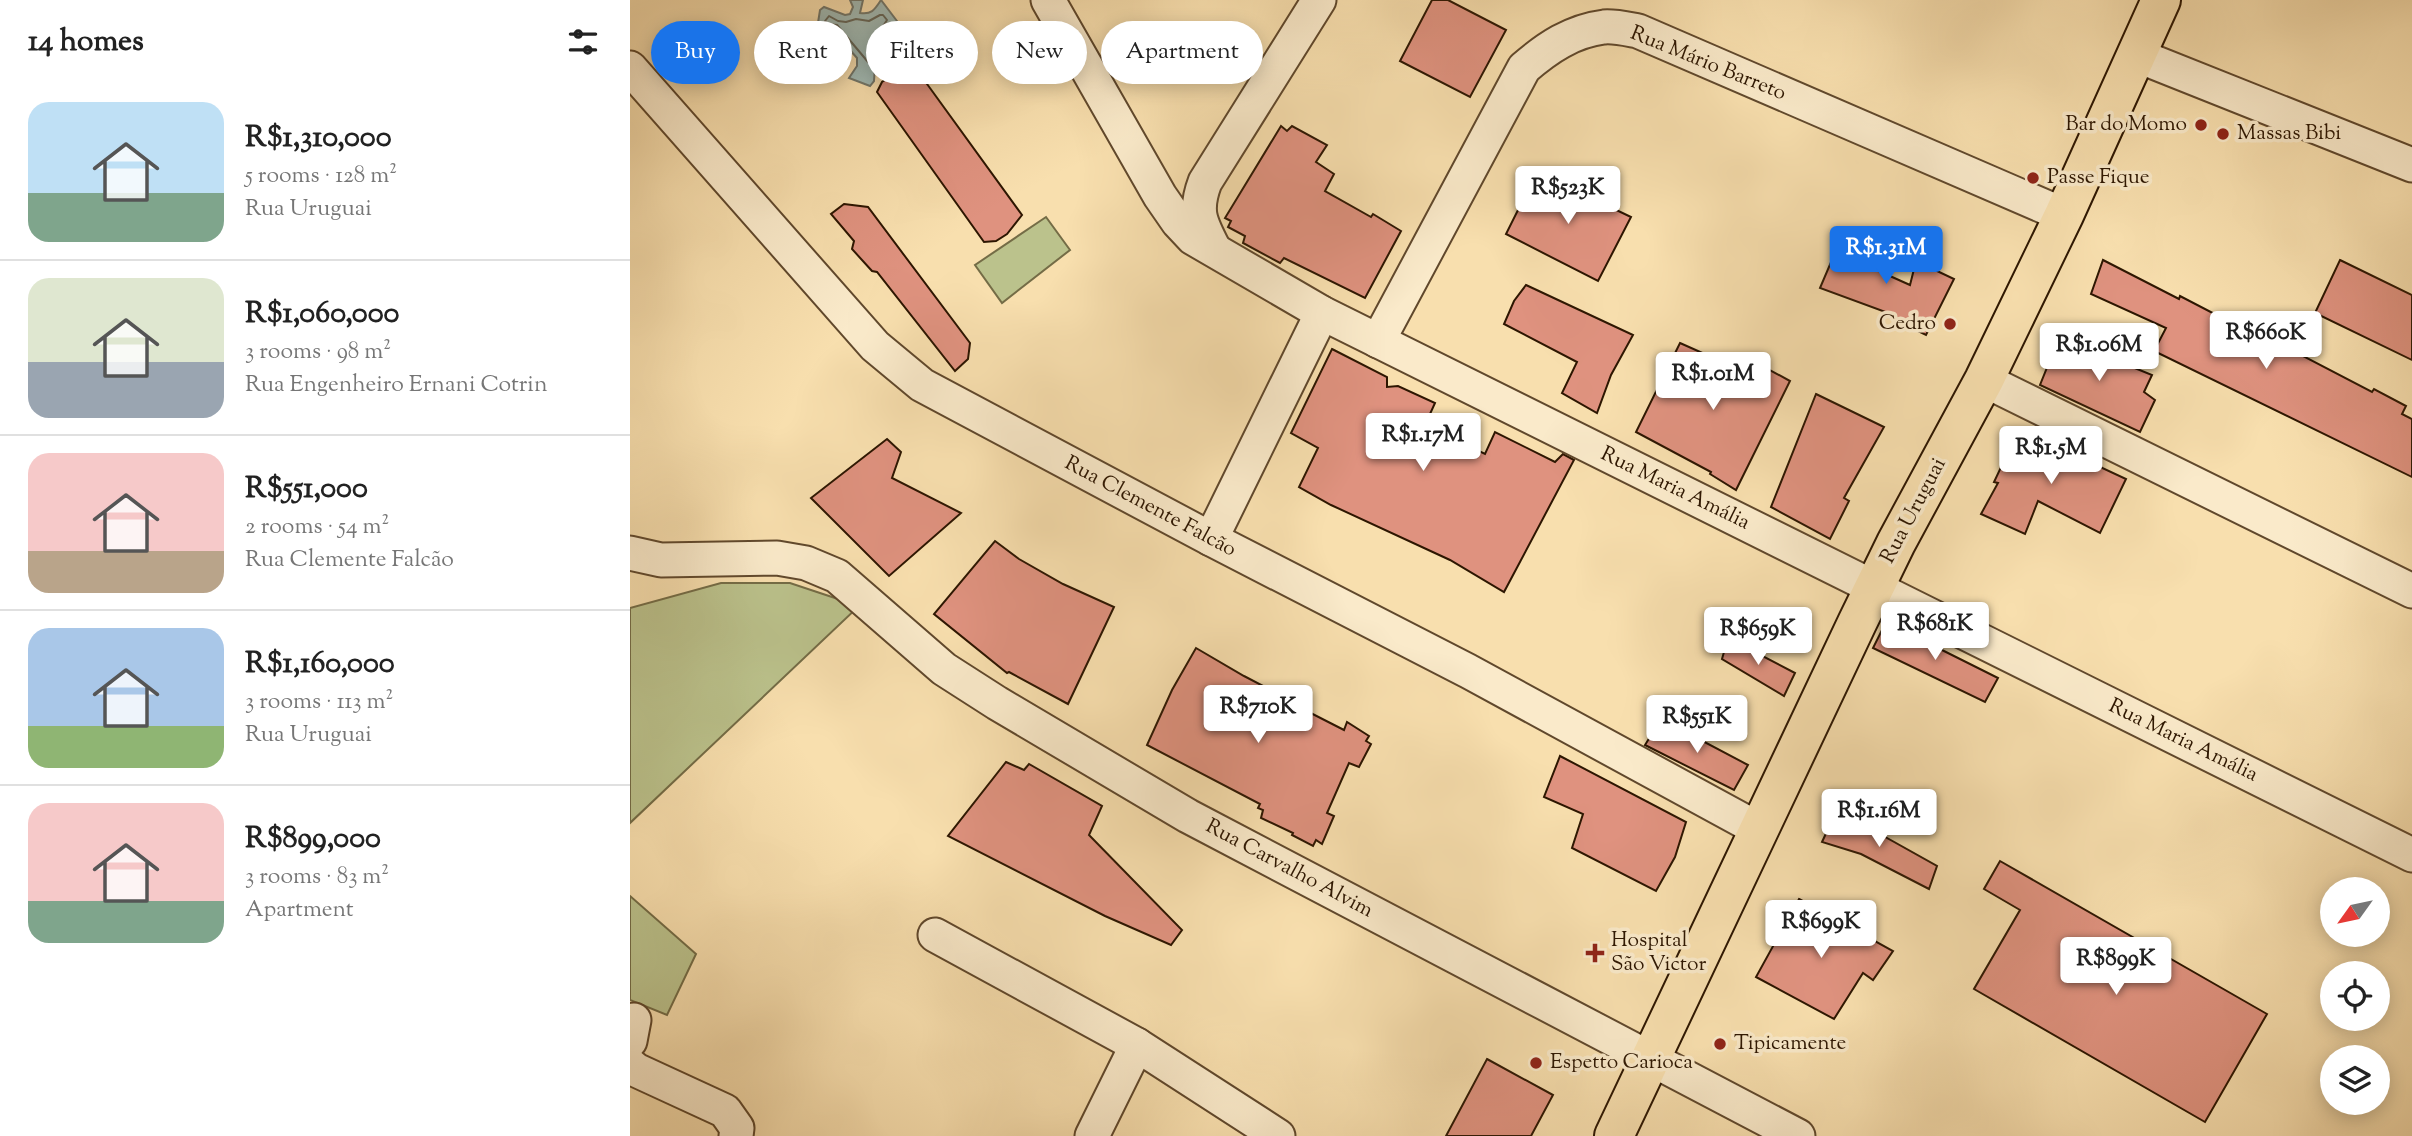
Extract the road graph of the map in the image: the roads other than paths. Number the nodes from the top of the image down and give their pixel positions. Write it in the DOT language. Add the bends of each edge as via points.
graph roads {
  1 [pos="1048,0"];
  2 [pos="1319,0"];
  3 [pos="2161,0"];
  4 [pos="2136,55"];
  5 [pos="630,68"];
  6 [pos="2412,165"];
  7 [pos="2064,215"];
  8 [pos="1214,248"];
  9 [pos="1322,313"];
  10 [pos="1378,341"];
  11 [pos="1984,380"];
  12 [pos="1211,539"];
  13 [pos="630,553"];
  14 [pos="1875,587"];
  15 [pos="2412,591"];
  16 [pos="1760,830"];
  17 [pos="2412,855"];
  18 [pos="936,935"];
  19 [pos="1137,1045"];
  20 [pos="1651,1060"];
  21 [pos="630,1065"];
  22 [pos="736,1136"];
  23 [pos="1092,1136"];
  24 [pos="1278,1136"];
  25 [pos="1614,1136"];
  26 [pos="1798,1136"];
  1 -- 8 [label="street, Rua Maria Amália" via="1160,196 1194,238"];
  2 -- 8 [label="street" via="1205,182 1198,201 1201,223"];
  3 -- 4 [label="main road, Rua Uruguai"];
  4 -- 6 [label="street"];
  4 -- 7 [label="main road, Rua Uruguai"];
  5 -- 12 [label="street, Rua Clemente Falcão" via="894,364 944,398"];
  7 -- 10 [label="street, Rua Mário Barreto" via="1638,31 1606,26 1573,34 1524,68"];
  7 -- 11 [label="main road, Rua Uruguai"];
  8 -- 9 [label="street, Rua Maria Amália"];
  9 -- 10 [label="street, Rua Maria Amália"];
  9 -- 12 [label="street"];
  10 -- 14 [label="street, Rua Maria Amália"];
  11 -- 14 [label="main road, Rua Uruguai"];
  11 -- 15 [label="street"];
  12 -- 16 [label="street, Rua Clemente Falcão" via="1468,671"];
  13 -- 20 [label="street, Rua Carvalho Alvim" via="661,560 777,558 806,563 837,576 944,669 998,704 1188,816"];
  14 -- 16 [label="main road, Rua Uruguai"];
  14 -- 17 [label="street, Rua Maria Amália"];
  16 -- 20 [label="main road, Rua Uruguai"];
  18 -- 19 [label="street"];
  19 -- 23 [label="street"];
  19 -- 24 [label="street"];
  20 -- 25 [label="main road, Rua Uruguai"];
  20 -- 26 [label="street, Rua Carvalho Alvim"];
  21 -- 22 [label="street" via="725,1111 737,1128"];
}
